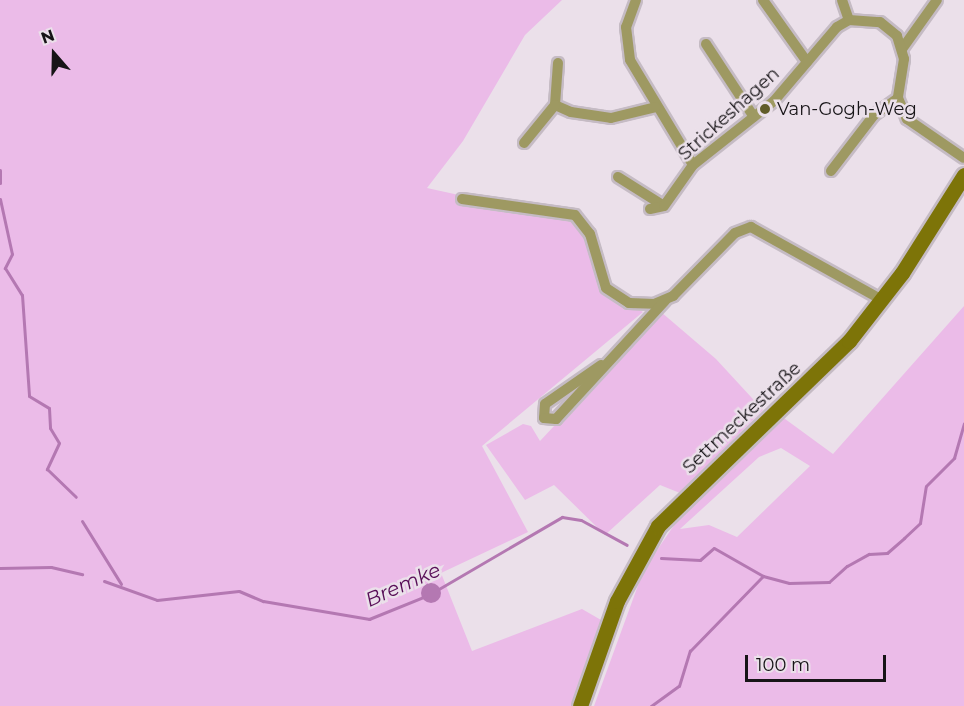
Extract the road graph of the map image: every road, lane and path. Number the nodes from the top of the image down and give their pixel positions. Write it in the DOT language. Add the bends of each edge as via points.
graph roads {
  1 [pos="636,0"];
  2 [pos="763,0"];
  3 [pos="842,0"];
  4 [pos="938,0"];
  5 [pos="849,20"];
  6 [pos="705,44"];
  7 [pos="902,49"];
  8 [pos="807,62"];
  9 [pos="558,63"];
  10 [pos="898,98"];
  11 [pos="555,105"];
  12 [pos="656,107"];
  13 [pos="754,117"];
  14 [pos="524,143"];
  15 [pos="964,158"];
  16 [pos="693,165"];
  17 [pos="831,171"];
  18 [pos="964,175"];
  19 [pos="618,177"];
  20 [pos="462,199"];
  21 [pos="664,206"];
  22 [pos="650,209"];
  23 [pos="665,300"];
  24 [pos="882,300"];
  25 [pos="601,365"];
  26 [pos="580,706"];
  1 -- 12 [label="street" via="626,43"];
  2 -- 8 [label="street"];
  3 -- 5 [label="street"];
  4 -- 7 [label="street"];
  5 -- 7 [label="street" via="880,22"];
  5 -- 8 [label="street, Strickeshagen"];
  6 -- 13 [label="street"];
  7 -- 10 [label="street"];
  8 -- 13 [label="street, Strickeshagen"];
  9 -- 11 [label="street"];
  10 -- 15 [label="street" via="912,126"];
  10 -- 17 [label="street" via="874,115"];
  11 -- 12 [label="street" via="603,119"];
  11 -- 14 [label="street"];
  12 -- 16 [label="street"];
  13 -- 16 [label="street, Strickeshagen"];
  16 -- 21 [label="street, Strickeshagen"];
  18 -- 24 [label="street, Settmeckestraße"];
  19 -- 21 [label="street"];
  20 -- 23 [label="street" via="575,215 590,234 609,292 636,304"];
  21 -- 22 [label="street"];
  23 -- 24 [label="street" via="697,278 738,230 751,227"];
  23 -- 25 [label="street"];
  24 -- 26 [label="street, Settmeckestraße" via="812,379 658,526 617,601"];
  25 -- 25 [label="street" via="556,418 544,418 545,404"];
}
